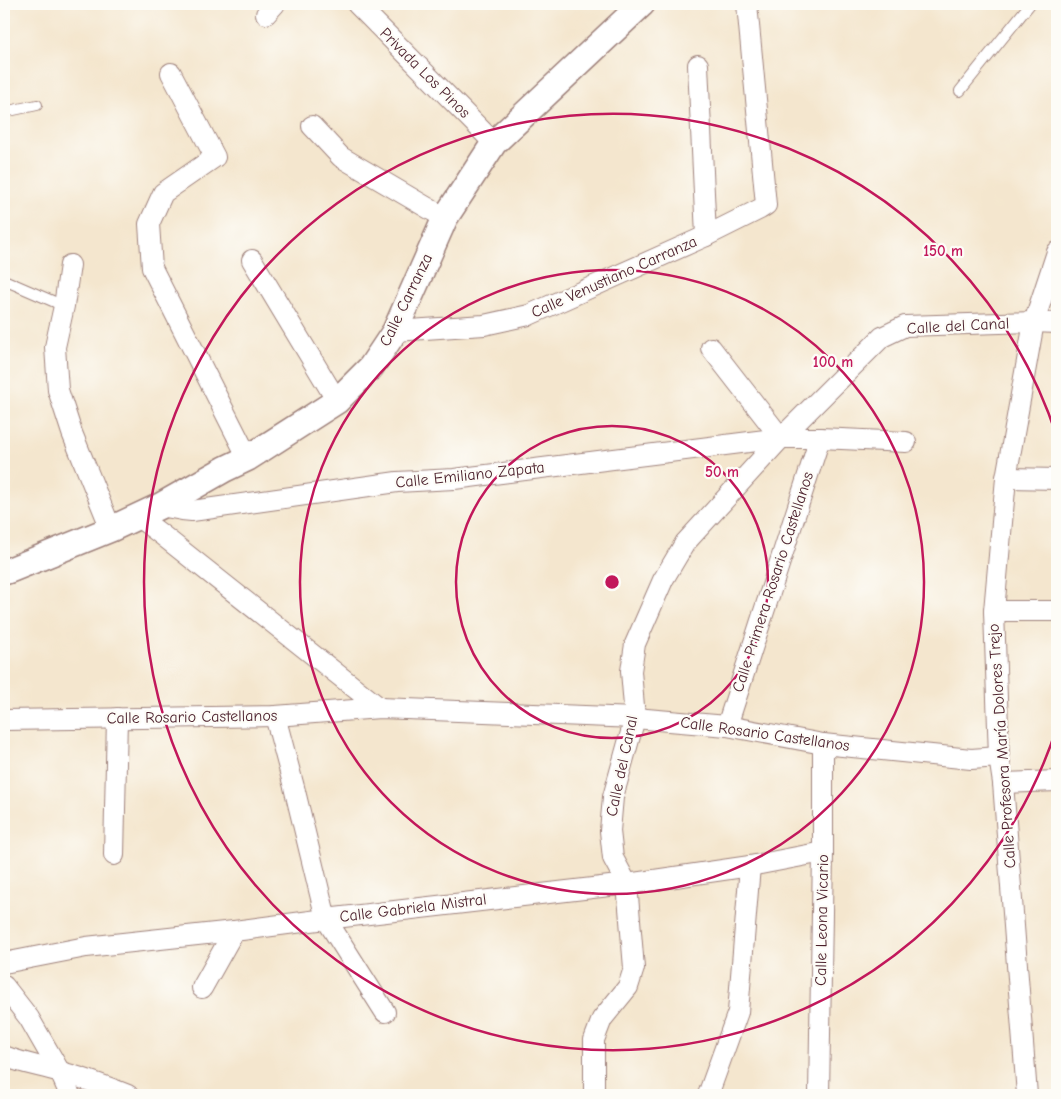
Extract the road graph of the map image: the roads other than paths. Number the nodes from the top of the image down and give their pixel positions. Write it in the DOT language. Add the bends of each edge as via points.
graph roads {
  1 [pos="356,4"];
  2 [pos="642,4"];
  3 [pos="747,4"];
  4 [pos="1030,4"];
  5 [pos="698,65"];
  6 [pos="171,73"];
  7 [pos="960,91"];
  8 [pos="37,104"];
  9 [pos="4,112"];
  10 [pos="312,126"];
  11 [pos="494,143"];
  12 [pos="445,218"];
  13 [pos="706,236"];
  14 [pos="1057,252"];
  15 [pos="252,260"];
  16 [pos="70,265"];
  17 [pos="4,280"];
  18 [pos="64,306"];
  19 [pos="1034,322"];
  20 [pos="1057,323"];
  21 [pos="394,331"];
  22 [pos="711,348"];
  23 [pos="337,401"];
  24 [pos="781,438"];
  25 [pos="820,438"];
  26 [pos="906,442"];
  27 [pos="248,458"];
  28 [pos="1006,478"];
  29 [pos="1057,479"];
  30 [pos="160,506"];
  31 [pos="137,516"];
  32 [pos="111,529"];
  33 [pos="4,572"];
  34 [pos="994,611"];
  35 [pos="1057,611"];
  36 [pos="380,708"];
  37 [pos="275,716"];
  38 [pos="117,718"];
  39 [pos="635,718"];
  40 [pos="4,720"];
  41 [pos="727,726"];
  42 [pos="822,744"];
  43 [pos="1000,757"];
  44 [pos="1057,782"];
  45 [pos="1003,783"];
  46 [pos="823,852"];
  47 [pos="114,855"];
  48 [pos="750,866"];
  49 [pos="627,884"];
  50 [pos="326,919"];
  51 [pos="234,931"];
  52 [pos="4,963"];
  53 [pos="4,986"];
  54 [pos="202,988"];
  55 [pos="385,1012"];
  56 [pos="4,1056"];
  57 [pos="60,1072"];
  58 [pos="70,1095"];
  59 [pos="128,1095"];
  60 [pos="594,1095"];
  61 [pos="708,1095"];
  62 [pos="819,1095"];
  63 [pos="1027,1095"];
  1 -- 11 [label="street, Privada Los Pinos"];
  2 -- 11 [label="street, Calle Carranza"];
  3 -- 13 [label="street, Calle Venustiano Carranza" via="766,205"];
  4 -- 7 [label="lane"];
  5 -- 13 [label="street"];
  6 -- 27 [label="street" via="215,157 163,193 149,224 152,268"];
  8 -- 9 [label="lane"];
  10 -- 12 [label="street" via="341,157"];
  11 -- 12 [label="street, Calle Carranza"];
  12 -- 21 [label="street, Calle Carranza"];
  13 -- 21 [label="street, Calle Venustiano Carranza" via="529,315 484,324"];
  14 -- 19 [label="street, Calle Profesora María Dolores Trejo"];
  15 -- 23 [label="street"];
  16 -- 18 [label="street"];
  17 -- 18 [label="lane"];
  18 -- 32 [label="street" via="55,347 58,390"];
  19 -- 20 [label="street, Calle del Canal"];
  19 -- 24 [label="street, Calle del Canal" via="905,326 882,337"];
  19 -- 28 [label="street, Calle Profesora María Dolores Trejo"];
  21 -- 23 [label="street, Calle Carranza" via="370,368"];
  22 -- 24 [label="street"];
  23 -- 27 [label="street, Calle Carranza"];
  24 -- 25 [label="street, Calle Emiliano Zapata"];
  24 -- 30 [label="street, Calle Emiliano Zapata" via="454,479 397,482 192,511"];
  24 -- 39 [label="street, Calle del Canal" via="685,543 663,580 635,644 631,671"];
  25 -- 26 [label="street, Calle Emiliano Zapata"];
  25 -- 41 [label="street, Calle Primera Rosario Castellanos"];
  27 -- 30 [label="street, Calle Carranza"];
  28 -- 29 [label="street"];
  28 -- 34 [label="street, Calle Profesora María Dolores Trejo"];
  30 -- 31 [label="street, Calle Carranza"];
  31 -- 32 [label="street, Calle Carranza"];
  31 -- 36 [label="street"];
  32 -- 33 [label="street, Calle Carranza"];
  34 -- 35 [label="street"];
  34 -- 43 [label="street, Calle Profesora María Dolores Trejo"];
  36 -- 37 [label="street, Calle Rosario Castellanos"];
  36 -- 39 [label="street, Calle Rosario Castellanos"];
  37 -- 38 [label="street, Calle Rosario Castellanos"];
  37 -- 50 [label="street"];
  38 -- 40 [label="street, Calle Rosario Castellanos"];
  38 -- 47 [label="street"];
  39 -- 41 [label="street, Calle Rosario Castellanos"];
  39 -- 49 [label="street, Calle del Canal" via="613,797 610,831 613,858"];
  41 -- 42 [label="street, Calle Rosario Castellanos"];
  42 -- 43 [label="street, Calle Rosario Castellanos" via="971,759"];
  42 -- 46 [label="street, Calle Leona Vicario"];
  43 -- 45 [label="street, Calle Profesora María Dolores Trejo"];
  44 -- 45 [label="street"];
  45 -- 63 [label="street, Calle Profesora María Dolores Trejo"];
  46 -- 48 [label="street, Calle Gabriela Mistral"];
  46 -- 62 [label="street, Calle Leona Vicario"];
  48 -- 49 [label="street, Calle Gabriela Mistral"];
  48 -- 61 [label="street" via="738,1012"];
  49 -- 50 [label="street, Calle Gabriela Mistral"];
  49 -- 60 [label="street, Calle del Canal" via="634,968 628,987 602,1019 594,1040"];
  50 -- 51 [label="street, Calle Gabriela Mistral"];
  50 -- 55 [label="street"];
  51 -- 52 [label="street, Calle Gabriela Mistral" via="86,947"];
  51 -- 54 [label="street"];
  53 -- 57 [label="street" via="29,1018"];
  56 -- 57 [label="street"];
  57 -- 58 [label="street"];
  57 -- 59 [label="street"];
}
